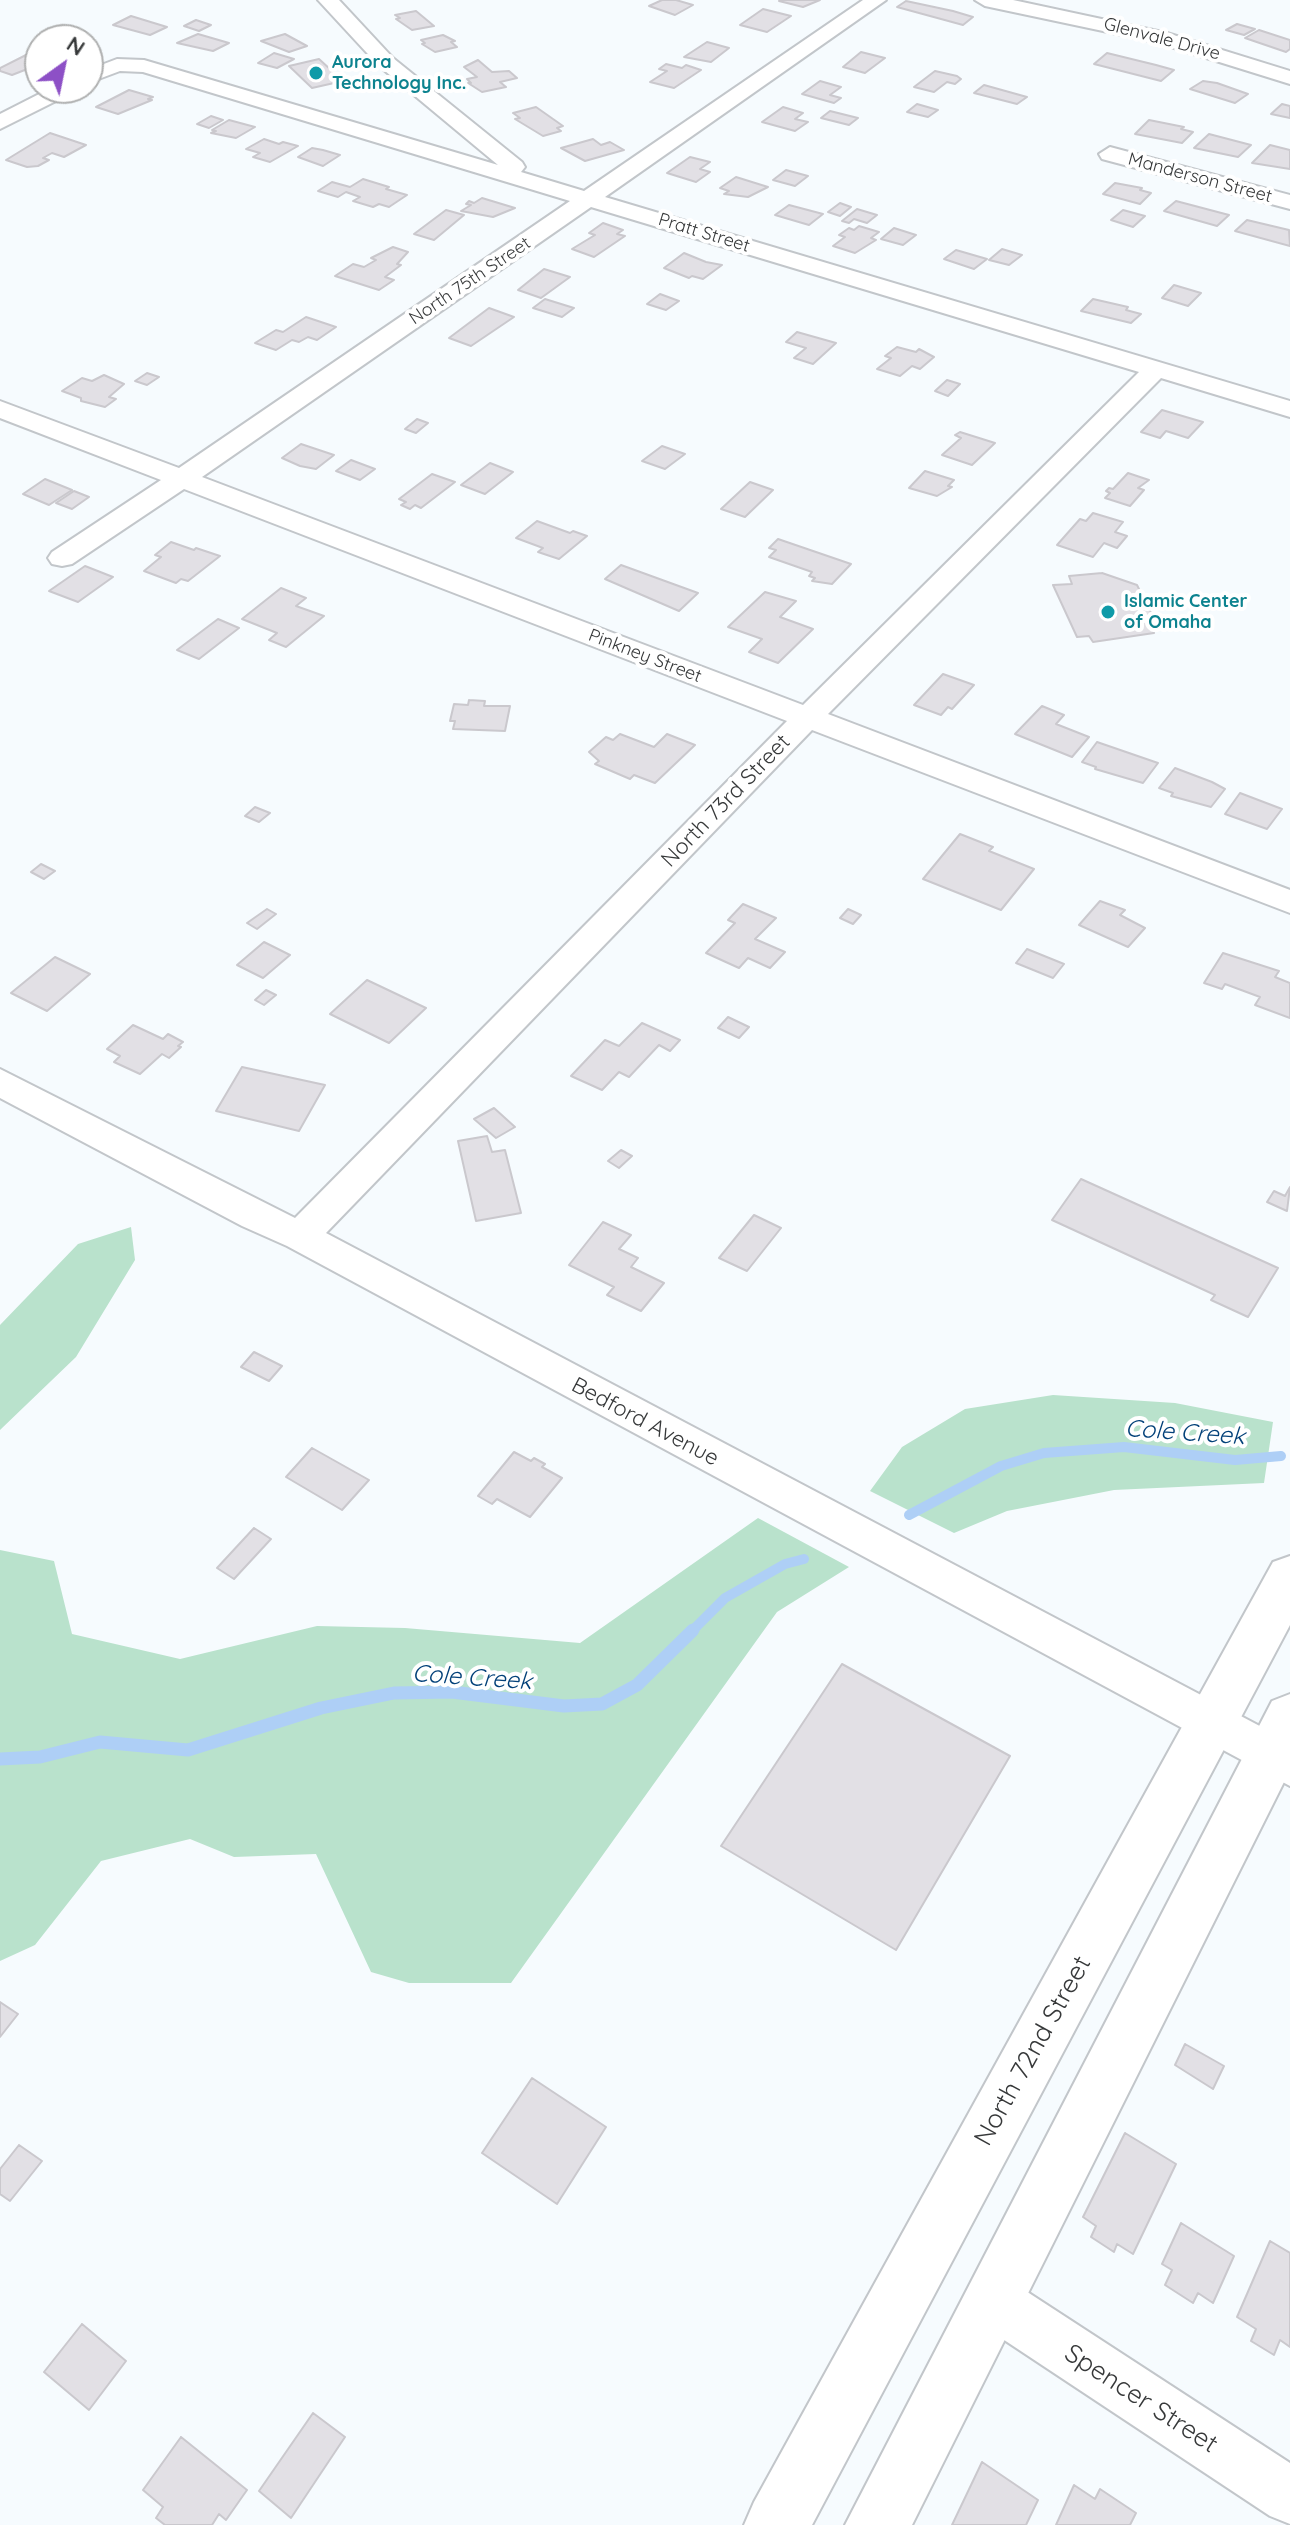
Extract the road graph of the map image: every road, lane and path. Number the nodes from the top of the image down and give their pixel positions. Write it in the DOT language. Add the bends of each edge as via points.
graph roads {
  1 [pos="328,0"];
  2 [pos="876,0"];
  3 [pos="985,0"];
  4 [pos="104,70"];
  5 [pos="1290,78"];
  6 [pos="36,104"];
  7 [pos="0,123"];
  8 [pos="1110,154"];
  9 [pos="532,181"];
  10 [pos="589,198"];
  11 [pos="1290,202"];
  12 [pos="1156,369"];
  13 [pos="0,409"];
  14 [pos="1290,409"];
  15 [pos="181,479"];
  16 [pos="62,558"];
  17 [pos="807,718"];
  18 [pos="1290,902"];
  19 [pos="0,1082"];
  20 [pos="300,1236"];
  21 [pos="1290,1577"];
  22 [pos="1212,1723"];
  23 [pos="1284,1746"];
  24 [pos="993,2301"];
  25 [pos="1290,2496"];
  26 [pos="777,2525"];
  27 [pos="878,2525"];
  1 -- 9 [label="street" via="398,73"];
  2 -- 10 [label="street, North 75th Street"];
  3 -- 5 [label="street, Glenvale Drive" via="1160,37"];
  4 -- 9 [label="street, Pratt Street" via="144,66"];
  6 -- 7 [label="street"];
  8 -- 11 [label="street, Manderson Street"];
  9 -- 10 [label="street, Pratt Street"];
  10 -- 12 [label="street, Pratt Street"];
  10 -- 15 [label="street, North 75th Street"];
  12 -- 14 [label="street, Pratt Street"];
  12 -- 17 [label="street, North 73rd Street"];
  13 -- 15 [label="street, Pinkney Street"];
  15 -- 16 [label="street, North 75th Street"];
  15 -- 17 [label="street, Pinkney Street"];
  17 -- 18 [label="street, Pinkney Street"];
  17 -- 20 [label="street, North 73rd Street"];
  19 -- 20 [label="street, Bedford Avenue"];
  20 -- 22 [label="street, Bedford Avenue"];
  21 -- 22 [label="main road, North 72nd Street"];
  22 -- 23 [label="street, Bedford Avenue"];
  22 -- 26 [label="main road, North 72nd Street"];
  23 -- 24 [label="main road"];
  24 -- 25 [label="street, Spencer Street"];
  24 -- 27 [label="main road"];
}
